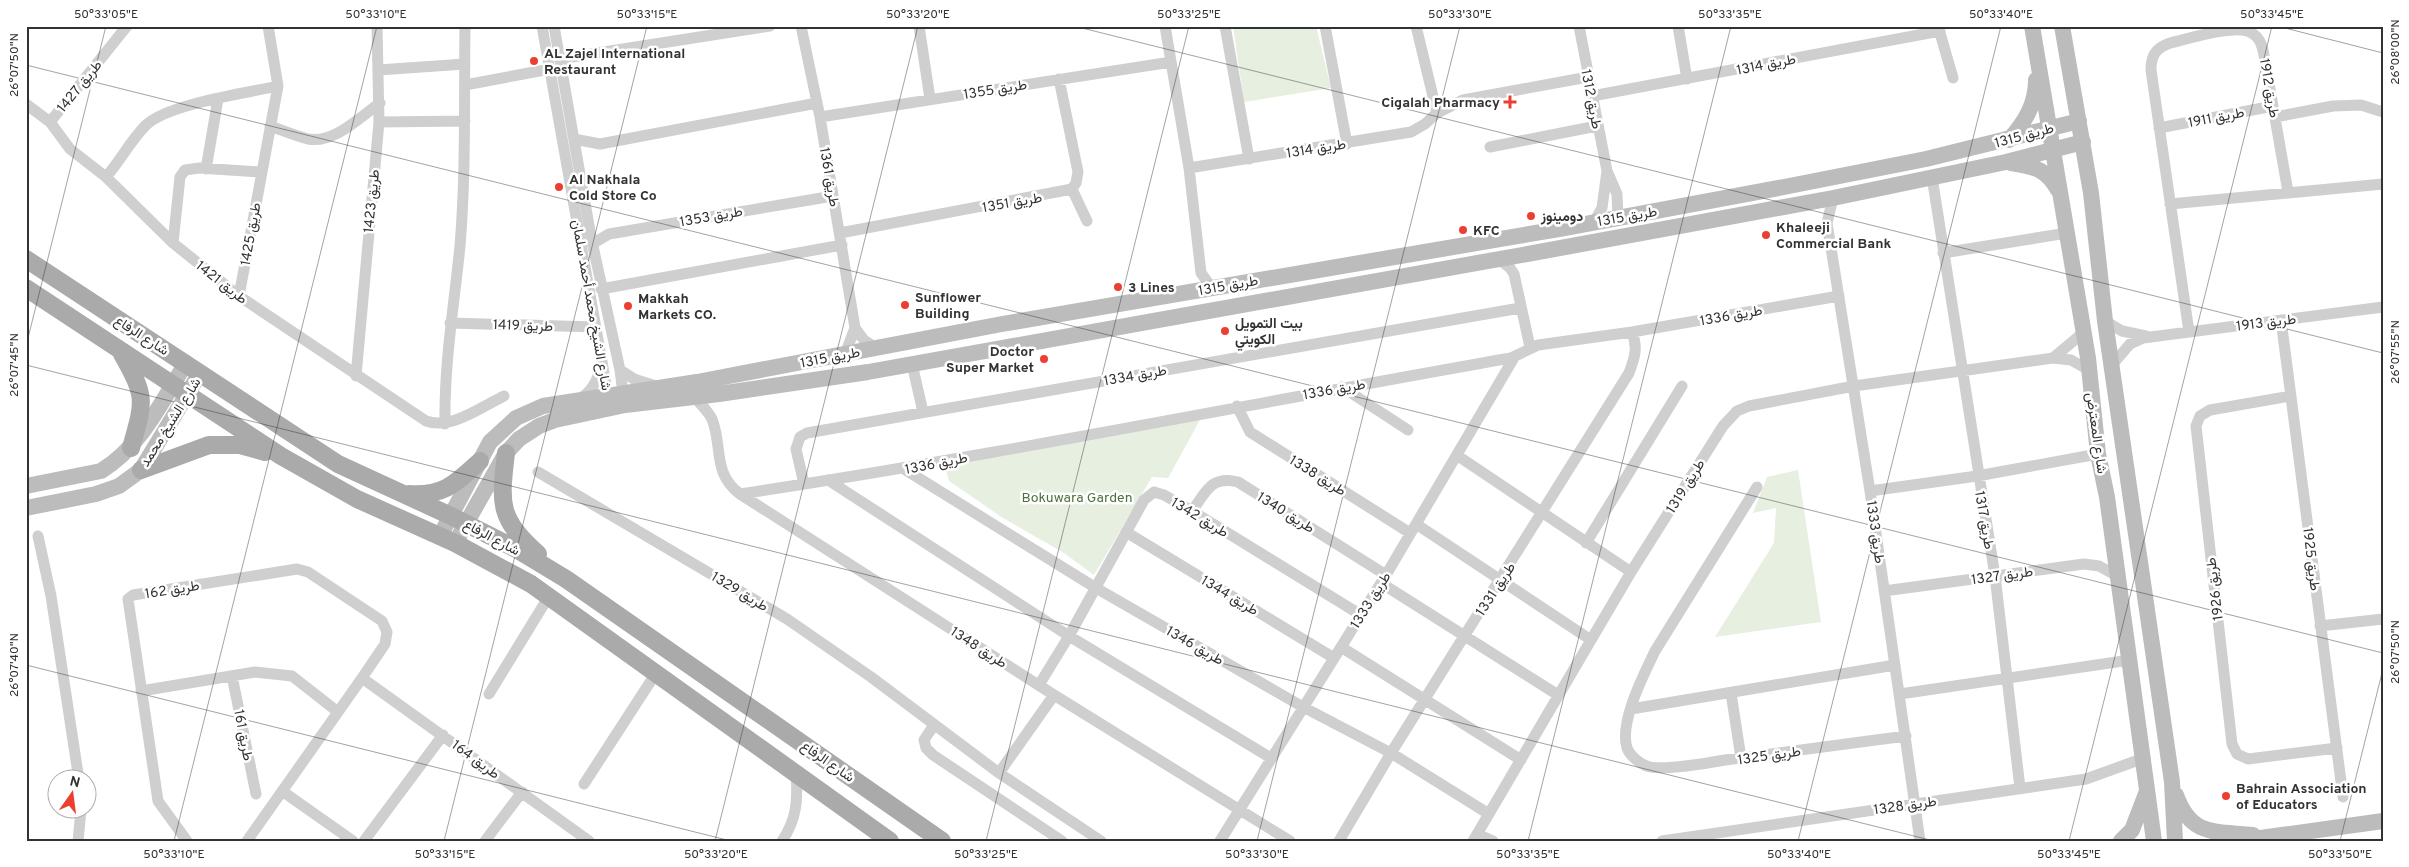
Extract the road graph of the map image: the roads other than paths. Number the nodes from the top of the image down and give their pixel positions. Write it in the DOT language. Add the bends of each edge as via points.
graph roads {
  1 [pos="126,26"];
  2 [pos="268,26"];
  3 [pos="377,26"];
  4 [pos="465,26"];
  5 [pos="542,26"];
  6 [pos="554,26"];
  7 [pos="770,26"];
  8 [pos="801,26"];
  9 [pos="918,26"];
  10 [pos="1165,26"];
  11 [pos="1225,26"];
  12 [pos="1325,26"];
  13 [pos="1416,26"];
  14 [pos="1579,26"];
  15 [pos="1678,26"];
  16 [pos="2032,26"];
  17 [pos="2062,26"];
  18 [pos="2232,28"];
  19 [pos="1939,29"];
  20 [pos="2036,52"];
  21 [pos="561,62"];
  22 [pos="1171,62"];
  23 [pos="464,64"];
  24 [pos="378,70"];
  25 [pos="550,70"];
  26 [pos="1588,76"];
  27 [pos="1953,78"];
  28 [pos="1059,79"];
  29 [pos="1686,79"];
  30 [pos="464,85"];
  31 [pos="278,86"];
  32 [pos="1592,96"];
  33 [pos="218,99"];
  34 [pos="930,99"];
  35 [pos="380,103"];
  36 [pos="817,103"];
  37 [pos="26,104"];
  38 [pos="2274,112"];
  39 [pos="2383,112"];
  40 [pos="1436,113"];
  41 [pos="820,117"];
  42 [pos="465,121"];
  43 [pos="2079,121"];
  44 [pos="50,122"];
  45 [pos="379,122"];
  46 [pos="270,126"];
  47 [pos="1597,126"];
  48 [pos="2049,128"];
  49 [pos="2159,128"];
  50 [pos="574,139"];
  51 [pos="2008,140"];
  52 [pos="2083,142"];
  53 [pos="600,144"];
  54 [pos="1347,144"];
  55 [pos="1490,147"];
  56 [pos="2053,150"];
  57 [pos="1248,159"];
  58 [pos="578,161"];
  59 [pos="2006,162"];
  60 [pos="1189,168"];
  61 [pos="206,169"];
  62 [pos="1607,171"];
  63 [pos="260,172"];
  64 [pos="106,177"];
  65 [pos="1932,177"];
  66 [pos="2383,184"];
  67 [pos="1072,189"];
  68 [pos="2288,192"];
  69 [pos="833,196"];
  70 [pos="2061,196"];
  71 [pos="1832,198"];
  72 [pos="1811,202"];
  73 [pos="2170,204"];
  74 [pos="1618,218"];
  75 [pos="1087,221"];
  76 [pos="1594,222"];
  77 [pos="1828,223"];
  78 [pos="2067,233"];
  79 [pos="1614,238"];
  80 [pos="841,239"];
  81 [pos="173,244"];
  82 [pos="592,244"];
  83 [pos="1943,253"];
  84 [pos="1522,255"];
  85 [pos="26,259"];
  86 [pos="1499,259"];
  87 [pos="1516,281"];
  88 [pos="26,288"];
  89 [pos="1212,288"];
  90 [pos="601,289"];
  91 [pos="239,296"];
  92 [pos="1839,296"];
  93 [pos="2383,307"];
  94 [pos="1520,308"];
  95 [pos="2105,320"];
  96 [pos="2281,320"];
  97 [pos="450,323"];
  98 [pos="596,327"];
  99 [pos="854,328"];
  100 [pos="1632,332"];
  101 [pos="2084,332"];
  102 [pos="2188,332"];
  103 [pos="2150,336"];
  104 [pos="1530,347"];
  105 [pos="876,348"];
  106 [pos="120,349"];
  107 [pos="845,354"];
  108 [pos="1515,356"];
  109 [pos="2053,358"];
  110 [pos="186,363"];
  111 [pos="912,364"];
  112 [pos="602,365"];
  113 [pos="2112,365"];
  114 [pos="620,370"];
  115 [pos="1961,370"];
  116 [pos="2089,370"];
  117 [pos="200,373"];
  118 [pos="356,376"];
  119 [pos="172,385"];
  120 [pos="667,386"];
  121 [pos="1682,386"];
  122 [pos="1854,386"];
  123 [pos="1342,387"];
  124 [pos="700,391"];
  125 [pos="187,395"];
  126 [pos="504,396"];
  127 [pos="2291,396"];
  128 [pos="575,401"];
  129 [pos="616,401"];
  130 [pos="1237,406"];
  131 [pos="923,412"];
  132 [pos="712,419"];
  133 [pos="445,424"];
  134 [pos="1408,430"];
  135 [pos="130,448"];
  136 [pos="506,453"];
  137 [pos="2098,454"];
  138 [pos="281,456"];
  139 [pos="1458,456"];
  140 [pos="480,461"];
  141 [pos="904,469"];
  142 [pos="141,470"];
  143 [pos="538,472"];
  144 [pos="1977,476"];
  145 [pos="828,480"];
  146 [pos="804,484"];
  147 [pos="26,486"];
  148 [pos="1757,487"];
  149 [pos="1870,491"];
  150 [pos="400,493"];
  151 [pos="740,494"];
  152 [pos="26,508"];
  153 [pos="1192,511"];
  154 [pos="1543,513"];
  155 [pos="458,520"];
  156 [pos="1413,528"];
  157 [pos="1126,532"];
  158 [pos="38,536"];
  159 [pos="448,540"];
  160 [pos="1586,543"];
  161 [pos="1631,572"];
  162 [pos="1994,576"];
  163 [pos="2117,576"];
  164 [pos="566,579"];
  165 [pos="1383,579"];
  166 [pos="1500,581"];
  167 [pos="1096,588"];
  168 [pos="1884,591"];
  169 [pos="549,596"];
  170 [pos="1360,615"];
  171 [pos="2383,619"];
  172 [pos="2320,626"];
  173 [pos="1069,636"];
  174 [pos="1464,637"];
  175 [pos="1591,640"];
  176 [pos="1341,647"];
  177 [pos="1334,658"];
  178 [pos="2130,660"];
  179 [pos="1895,665"];
  180 [pos="656,673"];
  181 [pos="232,676"];
  182 [pos="362,678"];
  183 [pos="2007,678"];
  184 [pos="1039,685"];
  185 [pos="141,691"];
  186 [pos="1731,692"];
  187 [pos="489,694"];
  188 [pos="1900,694"];
  189 [pos="1054,695"];
  190 [pos="1558,695"];
  191 [pos="1425,700"];
  192 [pos="1303,707"];
  193 [pos="1631,709"];
  194 [pos="338,712"];
  195 [pos="934,725"];
  196 [pos="443,735"];
  197 [pos="1906,736"];
  198 [pos="2337,748"];
  199 [pos="1391,753"];
  200 [pos="1271,758"];
  201 [pos="1741,758"];
  202 [pos="2144,758"];
  203 [pos="1521,760"];
  204 [pos="77,770"];
  205 [pos="999,773"];
  206 [pos="796,774"];
  207 [pos="2172,782"];
  208 [pos="584,784"];
  209 [pos="2020,788"];
  210 [pos="2148,789"];
  211 [pos="282,791"];
  212 [pos="522,792"];
  213 [pos="256,794"];
  214 [pos="2343,797"];
  215 [pos="1916,803"];
  216 [pos="1239,811"];
  217 [pos="1489,814"];
  218 [pos="80,820"];
  219 [pos="2383,821"];
  220 [pos="1475,837"];
  221 [pos="2270,837"];
  222 [pos="182,839"];
  223 [pos="78,841"];
  224 [pos="247,841"];
  225 [pos="353,841"];
  226 [pos="364,841"];
  227 [pos="485,841"];
  228 [pos="589,841"];
  229 [pos="782,841"];
  230 [pos="890,841"];
  231 [pos="942,841"];
  232 [pos="1062,841"];
  233 [pos="1101,841"];
  234 [pos="1220,841"];
  235 [pos="1290,841"];
  236 [pos="1339,841"];
  237 [pos="1493,841"];
  238 [pos="1662,841"];
  239 [pos="1920,841"];
  240 [pos="2121,841"];
  241 [pos="2154,841"];
  242 [pos="2175,841"];
  243 [pos="2239,841"];
  1 -- 44 [label="street, طريق 1427"];
  2 -- 31 [label="street, طريق 1425"];
  3 -- 24 [label="street, طريق 1423"];
  4 -- 23 [label="street"];
  5 -- 25 [label="street, شارع الشيخ محمد أحمد سلمان"];
  6 -- 21 [label="street, شارع الشيخ محمد أحمد سلمان"];
  7 -- 21 [label="street" via="572,57"];
  8 -- 36 [label="street, طريق 1361"];
  9 -- 34 [label="street"];
  10 -- 22 [label="street"];
  11 -- 57 [label="street"];
  12 -- 54 [label="street"];
  13 -- 40 [label="street"];
  14 -- 26 [label="street, طريق 1312"];
  15 -- 29 [label="street"];
  16 -- 20 [label="street, شارع المعترض"];
  17 -- 43 [label="street, شارع المعترض"];
  18 -- 38 [label="street, طريق 1912" via="2250,32 2260,41"];
  18 -- 49 [label="street, طريق 1912" via="2170,43 2155,52 2151,70"];
  19 -- 27 [label="street, طريق 1314"];
  19 -- 29 [label="street, طريق 1314"];
  20 -- 48 [label="street, شارع المعترض"];
  20 -- 51 [label="street" via="2033,101 2021,127"];
  21 -- 50 [label="street, شارع الشيخ محمد أحمد سلمان"];
  22 -- 28 [label="street, طريق 1355"];
  22 -- 60 [label="street"];
  23 -- 24 [label="street"];
  23 -- 30 [label="street"];
  24 -- 35 [label="street, طريق 1423"];
  25 -- 30 [label="street"];
  25 -- 98 [label="street, شارع الشيخ محمد أحمد سلمان"];
  26 -- 32 [label="street, طريق 1312"];
  26 -- 40 [label="street, طريق 1314" via="1462,100"];
  28 -- 34 [label="street, طريق 1355"];
  28 -- 67 [label="street" via="1078,172"];
  29 -- 32 [label="street, طريق 1314"];
  30 -- 42 [label="street"];
  31 -- 33 [label="street"];
  31 -- 46 [label="street, طريق 1425"];
  32 -- 47 [label="street, طريق 1312"];
  33 -- 61 [label="street"];
  33 -- 64 [label="street" via="164,114 146,125"];
  34 -- 41 [label="street, طريق 1355"];
  35 -- 45 [label="street, طريق 1423"];
  35 -- 46 [label="street" via="336,134 322,139 308,139"];
  36 -- 41 [label="street, طريق 1361"];
  36 -- 53 [label="street"];
  37 -- 44 [label="street, طريق 1421"];
  38 -- 39 [label="street, طريق 1911" via="2361,105"];
  38 -- 49 [label="street, طريق 1911"];
  38 -- 68 [label="street, طريق 1912"];
  40 -- 54 [label="street, طريق 1314" via="1411,132"];
  41 -- 69 [label="street, طريق 1361"];
  42 -- 45 [label="street"];
  42 -- 97 [label="street" via="460,246"];
  43 -- 48 [label="street, طريق 1315"];
  43 -- 52 [label="street, شارع المعترض"];
  44 -- 64 [label="street, طريق 1421" via="70,149"];
  45 -- 118 [label="street, طريق 1423"];
  46 -- 63 [label="street, طريق 1425"];
  47 -- 55 [label="street"];
  47 -- 62 [label="street, طريق 1312"];
  48 -- 51 [label="street, طريق 1315"];
  48 -- 56 [label="street, شارع المعترض"];
  49 -- 73 [label="street, طريق 1912"];
  50 -- 53 [label="street"];
  50 -- 58 [label="street, شارع الشيخ محمد أحمد سلمان"];
  51 -- 74 [label="street, طريق 1315" via="1862,172"];
  52 -- 56 [label="street, طريق 1315"];
  52 -- 95 [label="street, شارع المعترض"];
  53 -- 58 [label="street"];
  54 -- 57 [label="street, طريق 1314"];
  56 -- 59 [label="street, طريق 1315"];
  56 -- 70 [label="street, شارع المعترض"];
  57 -- 60 [label="street, طريق 1314"];
  58 -- 82 [label="street, شارع الشيخ محمد أحمد سلمان"];
  59 -- 65 [label="street, طريق 1315"];
  59 -- 70 [label="street" via="2040,170 2051,177"];
  60 -- 89 [label="street" via="1201,273"];
  61 -- 63 [label="street"];
  61 -- 81 [label="street" via="185,170 180,177"];
  62 -- 74 [label="street, طريق 1312" via="1617,194"];
  62 -- 76 [label="street, طريق 1312" via="1604,200"];
  63 -- 91 [label="street, طريق 1425"];
  64 -- 81 [label="street, طريق 1421"];
  65 -- 71 [label="street, طريق 1315"];
  65 -- 83 [label="street, طريق 1317"];
  66 -- 68 [label="street"];
  67 -- 75 [label="street"];
  67 -- 80 [label="street, طريق 1351"];
  68 -- 73 [label="street"];
  69 -- 80 [label="street, طريق 1361"];
  69 -- 82 [label="street, طريق 1353" via="609,234"];
  70 -- 78 [label="street, شارع المعترض"];
  71 -- 72 [label="street, طريق 1315"];
  71 -- 77 [label="street, طريق 1333"];
  72 -- 77 [label="street, طريق 1333"];
  72 -- 79 [label="street, طريق 1315"];
  73 -- 102 [label="street, طريق 1912"];
  74 -- 76 [label="street, طريق 1315"];
  74 -- 79 [label="street"];
  76 -- 89 [label="street, طريق 1315"];
  77 -- 92 [label="street, طريق 1333"];
  78 -- 83 [label="street"];
  78 -- 101 [label="street, شارع المعترض"];
  79 -- 84 [label="street, طريق 1315"];
  80 -- 90 [label="street, طريق 1351"];
  80 -- 99 [label="street, طريق 1361"];
  81 -- 91 [label="street, طريق 1421"];
  82 -- 90 [label="street, شارع الشيخ محمد أحمد سلمان"];
  83 -- 115 [label="street, طريق 1317"];
  84 -- 86 [label="street, طريق 1315"];
  84 -- 87 [label="street"];
  85 -- 110 [label="main road, شارع الرفاع"];
  86 -- 87 [label="street" via="1510,268"];
  86 -- 111 [label="street, طريق 1315"];
  87 -- 94 [label="street"];
  88 -- 106 [label="main road, شارع الرفاع"];
  89 -- 105 [label="street, طريق 1315"];
  90 -- 114 [label="street, شارع الشيخ محمد أحمد سلمان"];
  91 -- 118 [label="street, طريق 1421"];
  92 -- 100 [label="street, طريق 1336"];
  92 -- 122 [label="street, طريق 1333"];
  93 -- 96 [label="street, طريق 1913"];
  94 -- 104 [label="street"];
  94 -- 131 [label="street, طريق 1334"];
  95 -- 103 [label="street, طريق 1913" via="2129,334"];
  95 -- 113 [label="street, شارع المعترض"];
  96 -- 102 [label="street, طريق 1913"];
  96 -- 127 [label="street, طريق 1925"];
  97 -- 98 [label="street, طريق 1419"];
  97 -- 133 [label="street"];
  98 -- 112 [label="street, شارع الشيخ محمد أحمد سلمان"];
  99 -- 105 [label="street"];
  99 -- 107 [label="street, طريق 1361"];
  100 -- 104 [label="street, طريق 1336"];
  100 -- 154 [label="street, طريق 1331" via="1637,346 1630,373"];
  101 -- 109 [label="street"];
  101 -- 116 [label="street, شارع المعترض"];
  102 -- 103 [label="street, طريق 1913"];
  103 -- 113 [label="street, طريق 1913" via="2130,344"];
  104 -- 108 [label="street, طريق 1336"];
  105 -- 107 [label="street, طريق 1315"];
  106 -- 119 [label="main road, شارع الرفاع"];
  106 -- 135 [label="main road" via="142,394 141,413"];
  107 -- 124 [label="street, طريق 1315"];
  108 -- 123 [label="street, طريق 1336"];
  108 -- 139 [label="street, طريق 1333"];
  109 -- 115 [label="street, طريق 1319"];
  109 -- 116 [label="street, طريق 1319" via="2071,360"];
  110 -- 117 [label="main road, شارع الرفاع"];
  110 -- 119 [label="street, شارع الشيخ محمد"];
  111 -- 124 [label="street, طريق 1315"];
  111 -- 131 [label="street"];
  112 -- 128 [label="street" via="595,384"];
  112 -- 129 [label="street, شارع الشيخ محمد أحمد سلمان"];
  113 -- 207 [label="street, شارع المعترض"];
  114 -- 120 [label="street" via="642,383"];
  114 -- 129 [label="street, شارع الشيخ محمد أحمد سلمان"];
  115 -- 122 [label="street, طريق 1319"];
  115 -- 144 [label="street, طريق 1317"];
  116 -- 137 [label="street, شارع المعترض"];
  117 -- 125 [label="street, شارع الشيخ محمد"];
  117 -- 150 [label="main road, شارع الرفاع" via="338,464"];
  118 -- 133 [label="street, طريق 1421" via="426,422"];
  119 -- 125 [label="main road, شارع الرفاع"];
  119 -- 135 [label="street, شارع الشيخ محمد"];
  120 -- 124 [label="street, طريق 1315"];
  120 -- 129 [label="street, طريق 1315"];
  121 -- 160 [label="street"];
  122 -- 149 [label="street, طريق 1333"];
  122 -- 161 [label="street, طريق 1319" via="1749,406 1731,415"];
  123 -- 130 [label="street, طريق 1336"];
  123 -- 134 [label="street"];
  124 -- 129 [label="street, طريق 1315"];
  124 -- 132 [label="street, طريق 1348"];
  124 -- 132 [label="street, طريق 1348" via="715,410"];
  125 -- 138 [label="main road, شارع الرفاع"];
  125 -- 142 [label="street, شارع الشيخ محمد"];
  126 -- 133 [label="street"];
  127 -- 172 [label="street, طريق 1925"];
  127 -- 198 [label="street, طريق 1926" via="2210,410 2200,416 2196,426 2232,744 2237,754 2248,759"];
  128 -- 129 [label="street, طريق 1315"];
  128 -- 140 [label="street, طريق 1315" via="543,406 516,418 490,442"];
  129 -- 136 [label="street, طريق 1315" via="539,426"];
  130 -- 141 [label="street, طريق 1336"];
  130 -- 156 [label="street, طريق 1338" via="1250,432"];
  131 -- 146 [label="street, طريق 1334" via="803,435 796,449"];
  132 -- 151 [label="street, طريق 1348" via="722,474"];
  135 -- 147 [label="street, شارع الشيخ محمد" via="101,471"];
  136 -- 155 [label="street, طريق 1315"];
  136 -- 164 [label="main road" via="502,493 508,521 520,538"];
  137 -- 144 [label="street"];
  137 -- 163 [label="street, شارع المعترض"];
  138 -- 142 [label="main road" via="222,443 183,453"];
  138 -- 159 [label="main road, شارع الرفاع" via="357,499"];
  139 -- 154 [label="street"];
  139 -- 156 [label="street, طريق 1333"];
  140 -- 150 [label="main road" via="453,486 440,492 426,495"];
  140 -- 155 [label="street, طريق 1315"];
  141 -- 145 [label="street, طريق 1336"];
  141 -- 167 [label="street, طريق 1346"];
  142 -- 152 [label="street, شارع الشيخ محمد" via="111,489"];
  143 -- 195 [label="street, طريق 1329" via="787,619"];
  144 -- 149 [label="street"];
  144 -- 162 [label="street, طريق 1317"];
  145 -- 146 [label="street, طريق 1336"];
  145 -- 173 [label="street"];
  146 -- 151 [label="street, طريق 1336"];
  148 -- 193 [label="street" via="1655,651"];
  149 -- 168 [label="street, طريق 1333"];
  150 -- 155 [label="main road, شارع الرفاع"];
  151 -- 184 [label="street, طريق 1348"];
  153 -- 157 [label="street, طريق 1342" via="1154,492 1144,500"];
  153 -- 165 [label="street, طريق 1340" via="1210,485 1224,479 1238,482"];
  153 -- 170 [label="street, طريق 1342"];
  154 -- 160 [label="street"];
  154 -- 166 [label="street, طريق 1331"];
  155 -- 159 [label="street, طريق 1315"];
  155 -- 164 [label="main road, شارع الرفاع"];
  156 -- 165 [label="street, طريق 1333"];
  156 -- 166 [label="street, طريق 1338"];
  157 -- 167 [label="street, طريق 1342"];
  157 -- 177 [label="street, طريق 1344"];
  158 -- 204 [label="street" via="51,596"];
  159 -- 169 [label="main road, شارع الرفاع"];
  160 -- 161 [label="street"];
  161 -- 175 [label="street, طريق 1319"];
  162 -- 163 [label="street, طريق 1327" via="2084,564 2099,566"];
  162 -- 168 [label="street, طريق 1327"];
  162 -- 183 [label="street, طريق 1317"];
  163 -- 178 [label="street, شارع المعترض"];
  164 -- 231 [label="main road, شارع الرفاع"];
  165 -- 170 [label="street, طريق 1333"];
  165 -- 174 [label="street, طريق 1340"];
  166 -- 174 [label="street, طريق 1331"];
  166 -- 175 [label="street, طريق 1338"];
  167 -- 173 [label="street, طريق 1342"];
  167 -- 192 [label="street, طريق 1346"];
  168 -- 179 [label="street, طريق 1333"];
  169 -- 180 [label="main road, شارع الرفاع"];
  169 -- 187 [label="street"];
  170 -- 176 [label="street, طريق 1333"];
  171 -- 172 [label="street"];
  172 -- 198 [label="street, طريق 1925"];
  173 -- 184 [label="street, طريق 1342"];
  173 -- 200 [label="street"];
  174 -- 190 [label="street, طريق 1340"];
  174 -- 191 [label="street, طريق 1331"];
  175 -- 190 [label="street, طريق 1319"];
  176 -- 177 [label="street, طريق 1333"];
  176 -- 191 [label="street"];
  177 -- 192 [label="street, طريق 1333"];
  178 -- 183 [label="street"];
  178 -- 202 [label="street, شارع المعترض"];
  179 -- 186 [label="street"];
  179 -- 188 [label="street, طريق 1333"];
  180 -- 206 [label="main road, شارع الرفاع"];
  180 -- 208 [label="street"];
  181 -- 185 [label="street"];
  181 -- 194 [label="street" via="255,672 292,676"];
  181 -- 213 [label="street, طريق 161"];
  182 -- 185 [label="street, طريق 162" via="384,644 387,632 382,621 308,572 297,569 133,595 128,599 128,606"];
  182 -- 194 [label="street"];
  182 -- 196 [label="street, طريق 164"];
  183 -- 188 [label="street"];
  183 -- 209 [label="street, طريق 1317"];
  184 -- 189 [label="street, طريق 1348"];
  185 -- 222 [label="street, طريق 162" via="158,801"];
  186 -- 193 [label="street"];
  186 -- 201 [label="street"];
  188 -- 197 [label="street, طريق 1333"];
  189 -- 205 [label="street"];
  189 -- 216 [label="street, طريق 1348"];
  190 -- 203 [label="street, طريق 1319"];
  191 -- 199 [label="street, طريق 1331"];
  191 -- 203 [label="street"];
  192 -- 199 [label="street, طريق 1346"];
  192 -- 200 [label="street, طريق 1333"];
  193 -- 201 [label="street, طريق 1325" via="1625,733 1628,749 1634,758 1650,767"];
  194 -- 211 [label="street"];
  195 -- 205 [label="street, طريق 1329"];
  195 -- 232 [label="street" via="924,740 926,748"];
  196 -- 212 [label="street, طريق 164"];
  196 -- 226 [label="street"];
  197 -- 201 [label="street, طريق 1325"];
  197 -- 215 [label="street, طريق 1333"];
  198 -- 214 [label="street, طريق 1925"];
  199 -- 217 [label="street, طريق 1346"];
  199 -- 236 [label="street, طريق 1331"];
  200 -- 216 [label="street, طريق 1333"];
  202 -- 209 [label="street, طريق 1328" via="2096,777"];
  202 -- 210 [label="street, شارع المعترض"];
  203 -- 217 [label="street, طريق 1319"];
  205 -- 233 [label="street, طريق 1329"];
  206 -- 229 [label="street" via="796,810"];
  206 -- 230 [label="main road, شارع الرفاع"];
  207 -- 221 [label="street" via="2185,815 2200,828"];
  207 -- 242 [label="street, شارع المعترض"];
  209 -- 215 [label="street, طريق 1328"];
  210 -- 240 [label="street" via="2132,830"];
  210 -- 241 [label="street, شارع المعترض"];
  211 -- 224 [label="street"];
  211 -- 225 [label="street"];
  212 -- 227 [label="street"];
  212 -- 228 [label="street, طريق 164"];
  215 -- 238 [label="street, طريق 1328"];
  215 -- 239 [label="street, طريق 1333"];
  216 -- 234 [label="street, طريق 1333"];
  216 -- 235 [label="street, طريق 1348"];
  217 -- 220 [label="street, طريق 1319"];
  218 -- 223 [label="street"];
  219 -- 221 [label="street"];
  220 -- 237 [label="street"];
  221 -- 243 [label="street"];
}
